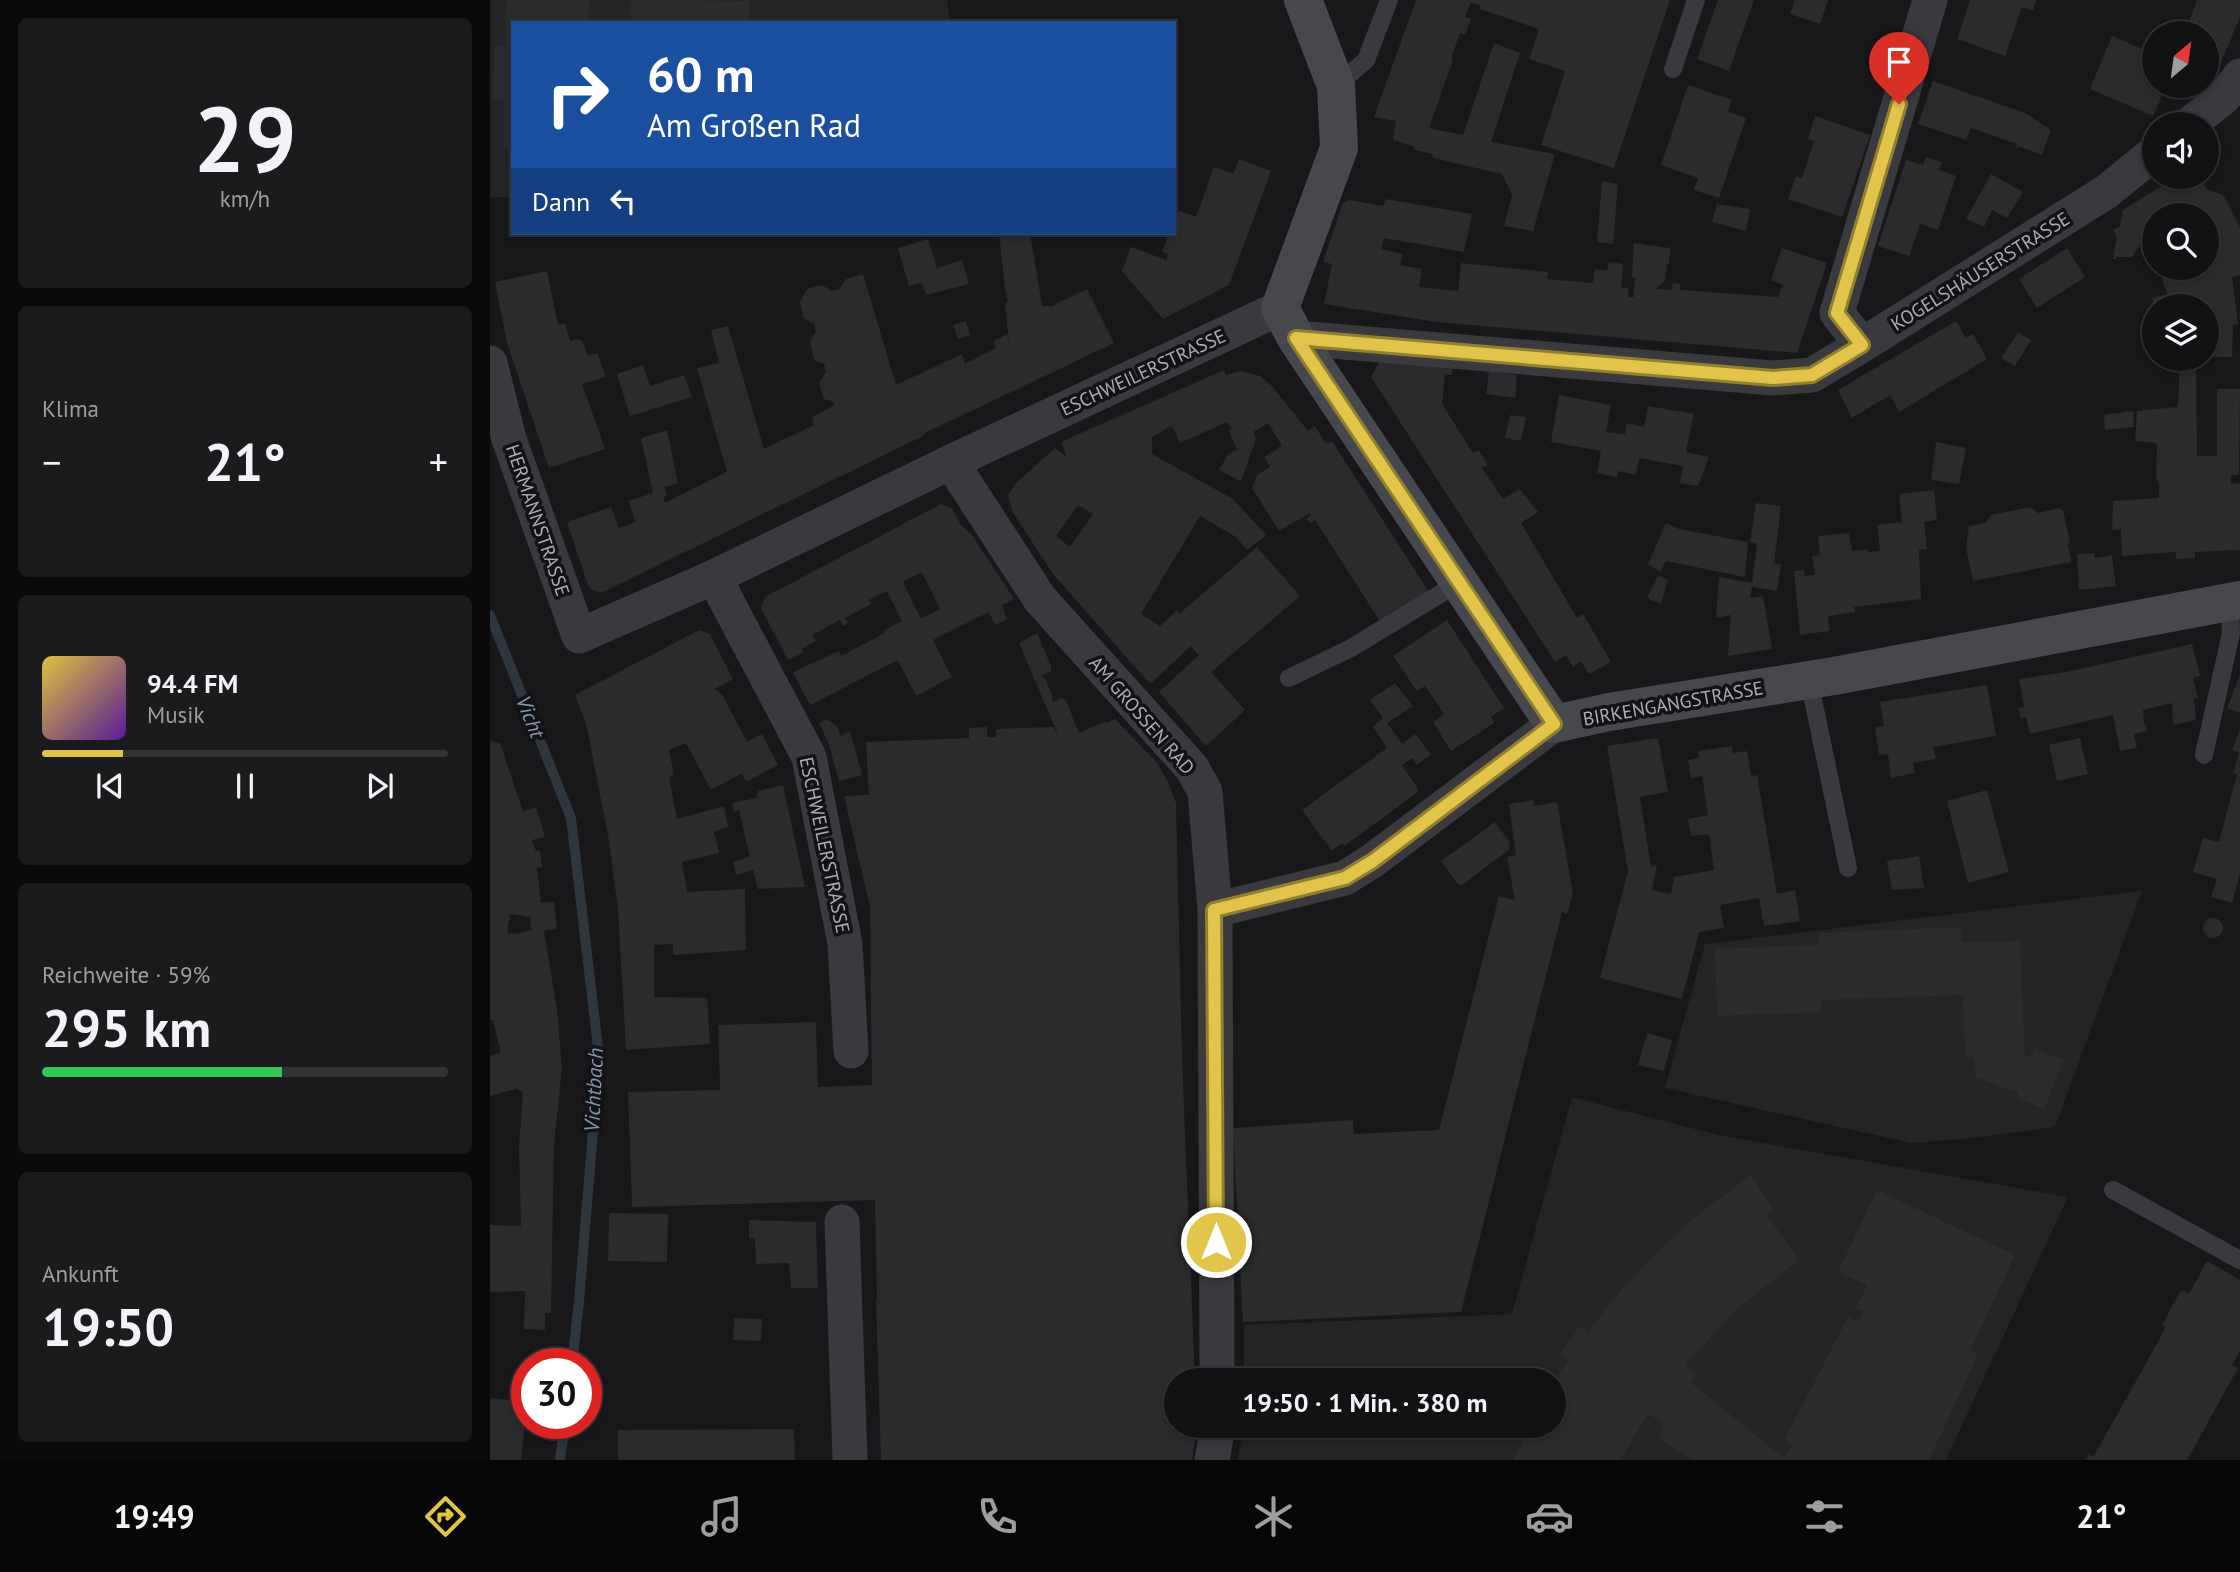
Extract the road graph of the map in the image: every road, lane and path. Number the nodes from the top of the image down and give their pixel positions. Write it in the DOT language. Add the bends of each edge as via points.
graph roads {
  1 [pos="1303,0"];
  2 [pos="1390,0"];
  3 [pos="1696,0"];
  4 [pos="1930,0"];
  5 [pos="1673,69"];
  6 [pos="1336,86"];
  7 [pos="2235,98"];
  8 [pos="2211,112"];
  9 [pos="2142,163"];
  10 [pos="1288,323"];
  11 [pos="1862,345"];
  12 [pos="490,363"];
  13 [pos="951,462"];
  14 [pos="714,577"];
  15 [pos="1460,582"];
  16 [pos="2235,601"];
  17 [pos="579,636"];
  18 [pos="1290,678"];
  19 [pos="1809,680"];
  20 [pos="1554,724"];
  21 [pos="2204,755"];
  22 [pos="1848,868"];
  23 [pos="1214,910"];
  24 [pos="851,1051"];
  25 [pos="2113,1190"];
  26 [pos="842,1222"];
  27 [pos="2240,1260"];
  28 [pos="1217,1368"];
  29 [pos="1215,1438"];
  30 [pos="850,1460"];
  31 [pos="1212,1460"];
  1 -- 6 [label="street"];
  2 -- 6 [label="lane" via="1366,60"];
  3 -- 5 [label="lane"];
  4 -- 11 [label="street" via="1837,313"];
  6 -- 10 [label="street" via="1339,148"];
  7 -- 8 [label="street"];
  9 -- 11 [label="street, KOGELSHÄUSERSTRASSE" via="2106,192"];
  10 -- 11 [label="street, KOGELSHÄUSERSTRASSE" via="1773,378 1812,375"];
  10 -- 13 [label="street, ESCHWEILERSTRASSE"];
  10 -- 15 [label="street"];
  12 -- 17 [label="street, HERMANNSTRASSE" via="509,439"];
  13 -- 14 [label="street, ESCHWEILERSTRASSE"];
  13 -- 23 [label="street, AM GROSSEN RAD" via="1040,599 1192,768 1205,792"];
  14 -- 17 [label="street, ESCHWEILERSTRASSE"];
  14 -- 24 [label="street, ESCHWEILERSTRASSE" via="809,757 845,944"];
  15 -- 18 [label="lane" via="1351,649"];
  15 -- 20 [label="street"];
  16 -- 19 [label="street, BIRKENGANGSTRASSE"];
  16 -- 21 [label="lane"];
  19 -- 20 [label="street, BIRKENGANGSTRASSE"];
  19 -- 22 [label="lane"];
  20 -- 23 [label="street" via="1345,878"];
  23 -- 28 [label="street, AM GROSSEN RAD"];
  25 -- 27 [label="lane"];
  26 -- 30 [label="street"];
  29 -- 31 [label="street"];
}
